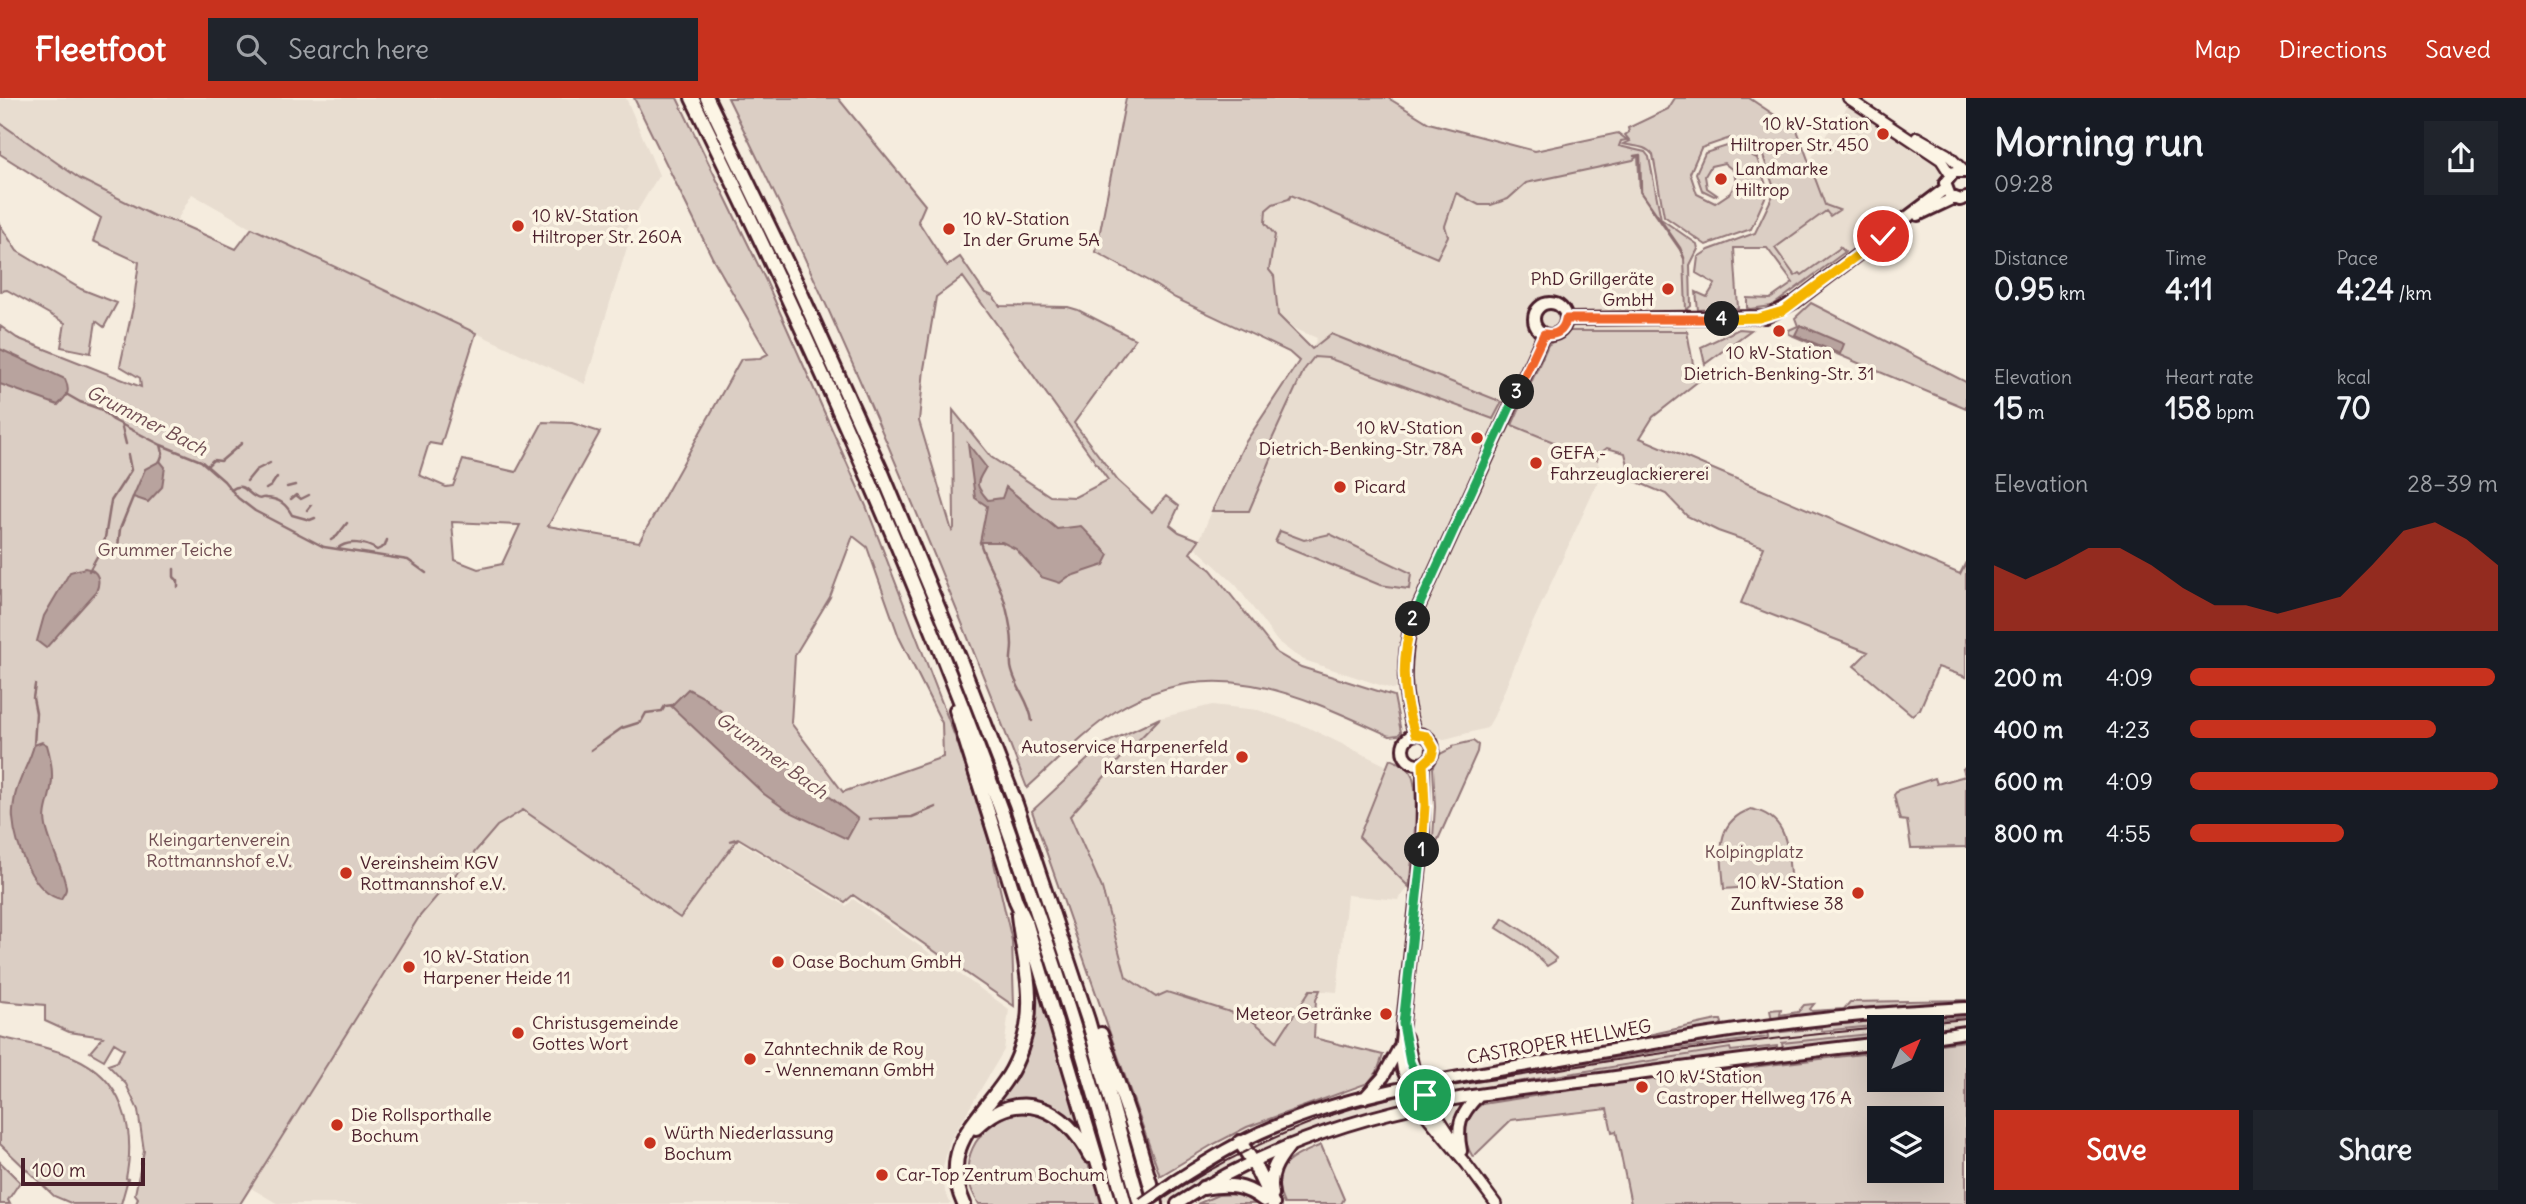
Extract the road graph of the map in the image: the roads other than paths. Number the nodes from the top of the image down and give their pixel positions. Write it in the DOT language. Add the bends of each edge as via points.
graph roads {
  1 [pos="692,98"];
  2 [pos="706,98"];
  3 [pos="1848,98"];
  4 [pos="1893,127"];
  5 [pos="1965,171"];
  6 [pos="1950,174"];
  7 [pos="1946,188"];
  8 [pos="1954,198"];
  9 [pos="1966,198"];
  10 [pos="1902,222"];
  11 [pos="1566,319"];
  12 [pos="1544,334"];
  13 [pos="934,633"];
  14 [pos="1415,734"];
  15 [pos="1423,764"];
  16 [pos="1016,804"];
  17 [pos="1016,901"];
  18 [pos="1966,1008"];
  19 [pos="1403,1024"];
  20 [pos="1966,1032"];
  21 [pos="1944,1035"];
  22 [pos="1867,1045"];
  23 [pos="1400,1046"];
  24 [pos="1414,1086"];
  25 [pos="1478,1096"];
  26 [pos="1364,1098"];
  27 [pos="1424,1105"];
  28 [pos="1240,1142"];
  29 [pos="1288,1147"];
  30 [pos="1461,1152"];
  31 [pos="1250,1163"];
  32 [pos="1467,1165"];
  33 [pos="1203,1188"];
  34 [pos="1179,1203"];
  35 [pos="1269,1203"];
  36 [pos="964,1204"];
  37 [pos="971,1204"];
  38 [pos="1107,1204"];
  39 [pos="1125,1204"];
  40 [pos="1142,1204"];
  41 [pos="1156,1204"];
  42 [pos="1496,1204"];
  1 -- 13 [label="highway" via="783,289"];
  2 -- 16 [label="highway" via="883,475"];
  3 -- 4 [label="street"];
  4 -- 5 [label="street" via="1947,154"];
  4 -- 6 [label="street" via="1941,160"];
  5 -- 6 [label="main road"];
  6 -- 7 [label="main road"];
  7 -- 8 [label="main road"];
  7 -- 10 [label="main road"];
  8 -- 9 [label="main road"];
  8 -- 10 [label="main road"];
  10 -- 11 [label="main road" via="1783,311 1766,317"];
  11 -- 12 [label="main road" via="1556,334"];
  11 -- 12 [label="main road" via="1558,305 1541,306 1534,320"];
  12 -- 14 [label="main road" via="1412,621 1404,686"];
  13 -- 17 [label="highway" via="942,673"];
  13 -- 39 [label="highway" via="1027,879"];
  14 -- 15 [label="main road" via="1427,736 1433,745 1432,756"];
  14 -- 15 [label="main road" via="1404,742 1403,753 1411,762"];
  15 -- 19 [label="main road" via="1423,839"];
  16 -- 40 [label="highway" via="1088,1020"];
  16 -- 41 [label="highway" via="1027,821 1081,975"];
  17 -- 36 [label="highway" via="1029,978 1027,1026 1007,1079 975,1118 958,1152 956,1182"];
  17 -- 38 [label="highway" via="1026,922"];
  18 -- 24 [label="main road, CASTROPER HELLWEG" via="1770,1025"];
  19 -- 23 [label="main road"];
  19 -- 24 [label="main road"];
  20 -- 21 [label="main road"];
  22 -- 25 [label="main road"];
  23 -- 24 [label="main road" via="1403,1070"];
  23 -- 26 [label="main road" via="1383,1077"];
  24 -- 26 [label="main road, CASTROPER HELLWEG"];
  24 -- 27 [label="main road"];
  25 -- 27 [label="main road"];
  25 -- 30 [label="main road" via="1459,1124"];
  26 -- 28 [label="main road, CASTROPER HELLWEG" via="1284,1122"];
  27 -- 29 [label="main road"];
  27 -- 30 [label="street"];
  27 -- 32 [label="street"];
  28 -- 31 [label="highway"];
  28 -- 40 [label="main road, CASTROPER HELLWEG, bridge"];
  29 -- 31 [label="main road"];
  29 -- 35 [label="highway" via="1270,1178"];
  30 -- 32 [label="street"];
  31 -- 33 [label="main road"];
  31 -- 35 [label="highway"];
  32 -- 42 [label="street"];
  33 -- 34 [label="main road"];
  33 -- 35 [label="highway" via="1241,1186"];
  37 -- 38 [label="highway" via="962,1180 967,1142 985,1119 1021,1106 1056,1115 1082,1139"];
}
